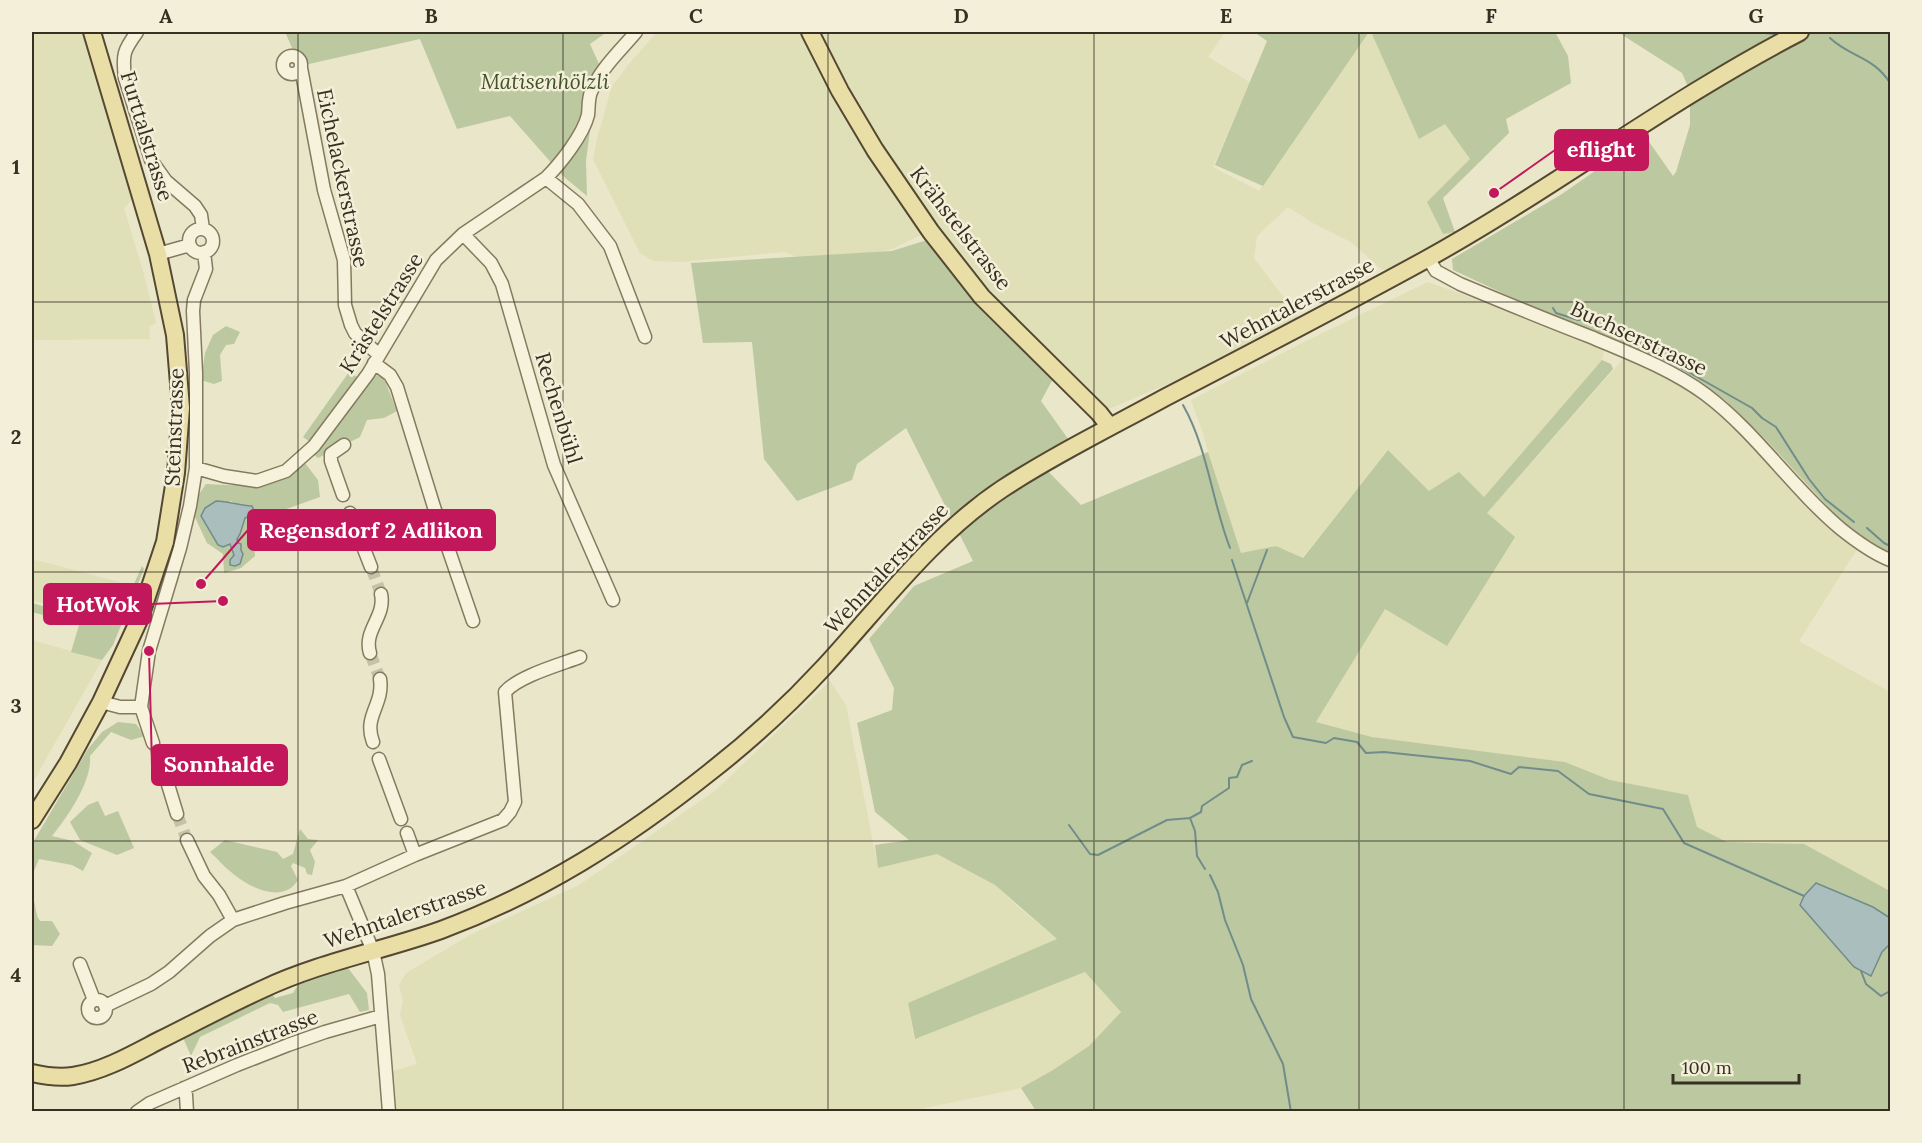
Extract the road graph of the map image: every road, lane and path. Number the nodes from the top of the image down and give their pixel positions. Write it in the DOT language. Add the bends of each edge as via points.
graph roads {
  1 [pos="92,32"];
  2 [pos="137,32"];
  3 [pos="636,32"];
  4 [pos="810,32"];
  5 [pos="1800,32"];
  6 [pos="301,68"];
  7 [pos="546,178"];
  8 [pos="203,229"];
  9 [pos="462,234"];
  10 [pos="190,245"];
  11 [pos="204,252"];
  12 [pos="158,254"];
  13 [pos="1428,258"];
  14 [pos="645,337"];
  15 [pos="377,359"];
  16 [pos="1110,427"];
  17 [pos="344,445"];
  18 [pos="196,468"];
  19 [pos="343,495"];
  20 [pos="350,513"];
  21 [pos="1890,560"];
  22 [pos="371,567"];
  23 [pos="381,594"];
  24 [pos="613,600"];
  25 [pos="472,621"];
  26 [pos="370,653"];
  27 [pos="580,657"];
  28 [pos="380,679"];
  29 [pos="101,702"];
  30 [pos="141,707"];
  31 [pos="373,742"];
  32 [pos="153,743"];
  33 [pos="379,759"];
  34 [pos="162,765"];
  35 [pos="177,814"];
  36 [pos="401,819"];
  37 [pos="32,820"];
  38 [pos="406,832"];
  39 [pos="187,840"];
  40 [pos="415,855"];
  41 [pos="346,886"];
  42 [pos="233,920"];
  43 [pos="373,951"];
  44 [pos="80,964"];
  45 [pos="381,1016"];
  46 [pos="32,1073"];
  47 [pos="184,1088"];
  48 [pos="137,1112"];
  49 [pos="187,1112"];
  50 [pos="389,1112"];
  1 -- 12 [label="main road, Furttalstrasse"];
  2 -- 8 [label="street, Steinstrasse" via="125,48 125,78 151,160 166,182 195,206"];
  3 -- 7 [label="street, Krästelstrasse" via="600,75 590,94 582,129"];
  4 -- 16 [label="main road, Krähstelstrasse" via="875,150 931,232 982,297"];
  5 -- 13 [label="main road, Wehntalerstrasse" via="1739,65"];
  6 -- 15 [label="street, Eichelackerstrasse" via="324,190 344,260 345,305 351,325"];
  7 -- 9 [label="street, Krästelstrasse"];
  7 -- 14 [label="street" via="578,204 610,246"];
  8 -- 10 [label="street" via="193,232"];
  8 -- 11 [label="street, Steinstrasse" via="213,240 211,248"];
  9 -- 15 [label="street, Krästelstrasse" via="436,260"];
  9 -- 24 [label="street, Rechenbühl" via="490,263 502,284 554,465"];
  10 -- 11 [label="street"];
  10 -- 12 [label="street"];
  11 -- 18 [label="street, Steinstrasse" via="206,269 193,311"];
  12 -- 29 [label="main road" via="175,335 180,408 177,473 165,542 143,609"];
  13 -- 16 [label="main road, Wehntalerstrasse"];
  13 -- 21 [label="street, Buchserstrasse" via="1436,271 1450,280 1625,352 1702,392 1726,410 1819,510 1860,544"];
  15 -- 18 [label="street, Krästelstrasse" via="314,446 286,471 257,481"];
  15 -- 25 [label="street, Eichelackerstrasse" via="397,387"];
  16 -- 43 [label="main road, Wehntalerstrasse" via="1017,480 950,529 792,701 664,807 561,876 477,916"];
  17 -- 19 [label="street" via="331,454 330,461"];
  18 -- 30 [label="street, Steinstrasse" via="180,548 149,651"];
  20 -- 22 [label="street"];
  23 -- 26 [label="street" via="380,616 370,632"];
  27 -- 40 [label="street" via="511,685 505,692 515,802 510,812 503,820"];
  28 -- 31 [label="street" via="381,694 369,732"];
  29 -- 30 [label="street"];
  29 -- 37 [label="main road"];
  30 -- 32 [label="street"];
  33 -- 36 [label="street"];
  34 -- 35 [label="street"];
  38 -- 40 [label="street"];
  39 -- 42 [label="street" via="204,876"];
  40 -- 41 [label="street"];
  41 -- 42 [label="street"];
  41 -- 43 [label="street"];
  42 -- 44 [label="street" via="151,984 100,1003"];
  43 -- 45 [label="street"];
  43 -- 46 [label="main road, Wehntalerstrasse" via="285,979 98,1069 74,1076"];
  45 -- 47 [label="street, Rebrainstrasse" via="310,1036"];
  45 -- 50 [label="street"];
  47 -- 48 [label="street, Rebrainstrasse"];
  47 -- 49 [label="street"];
}
